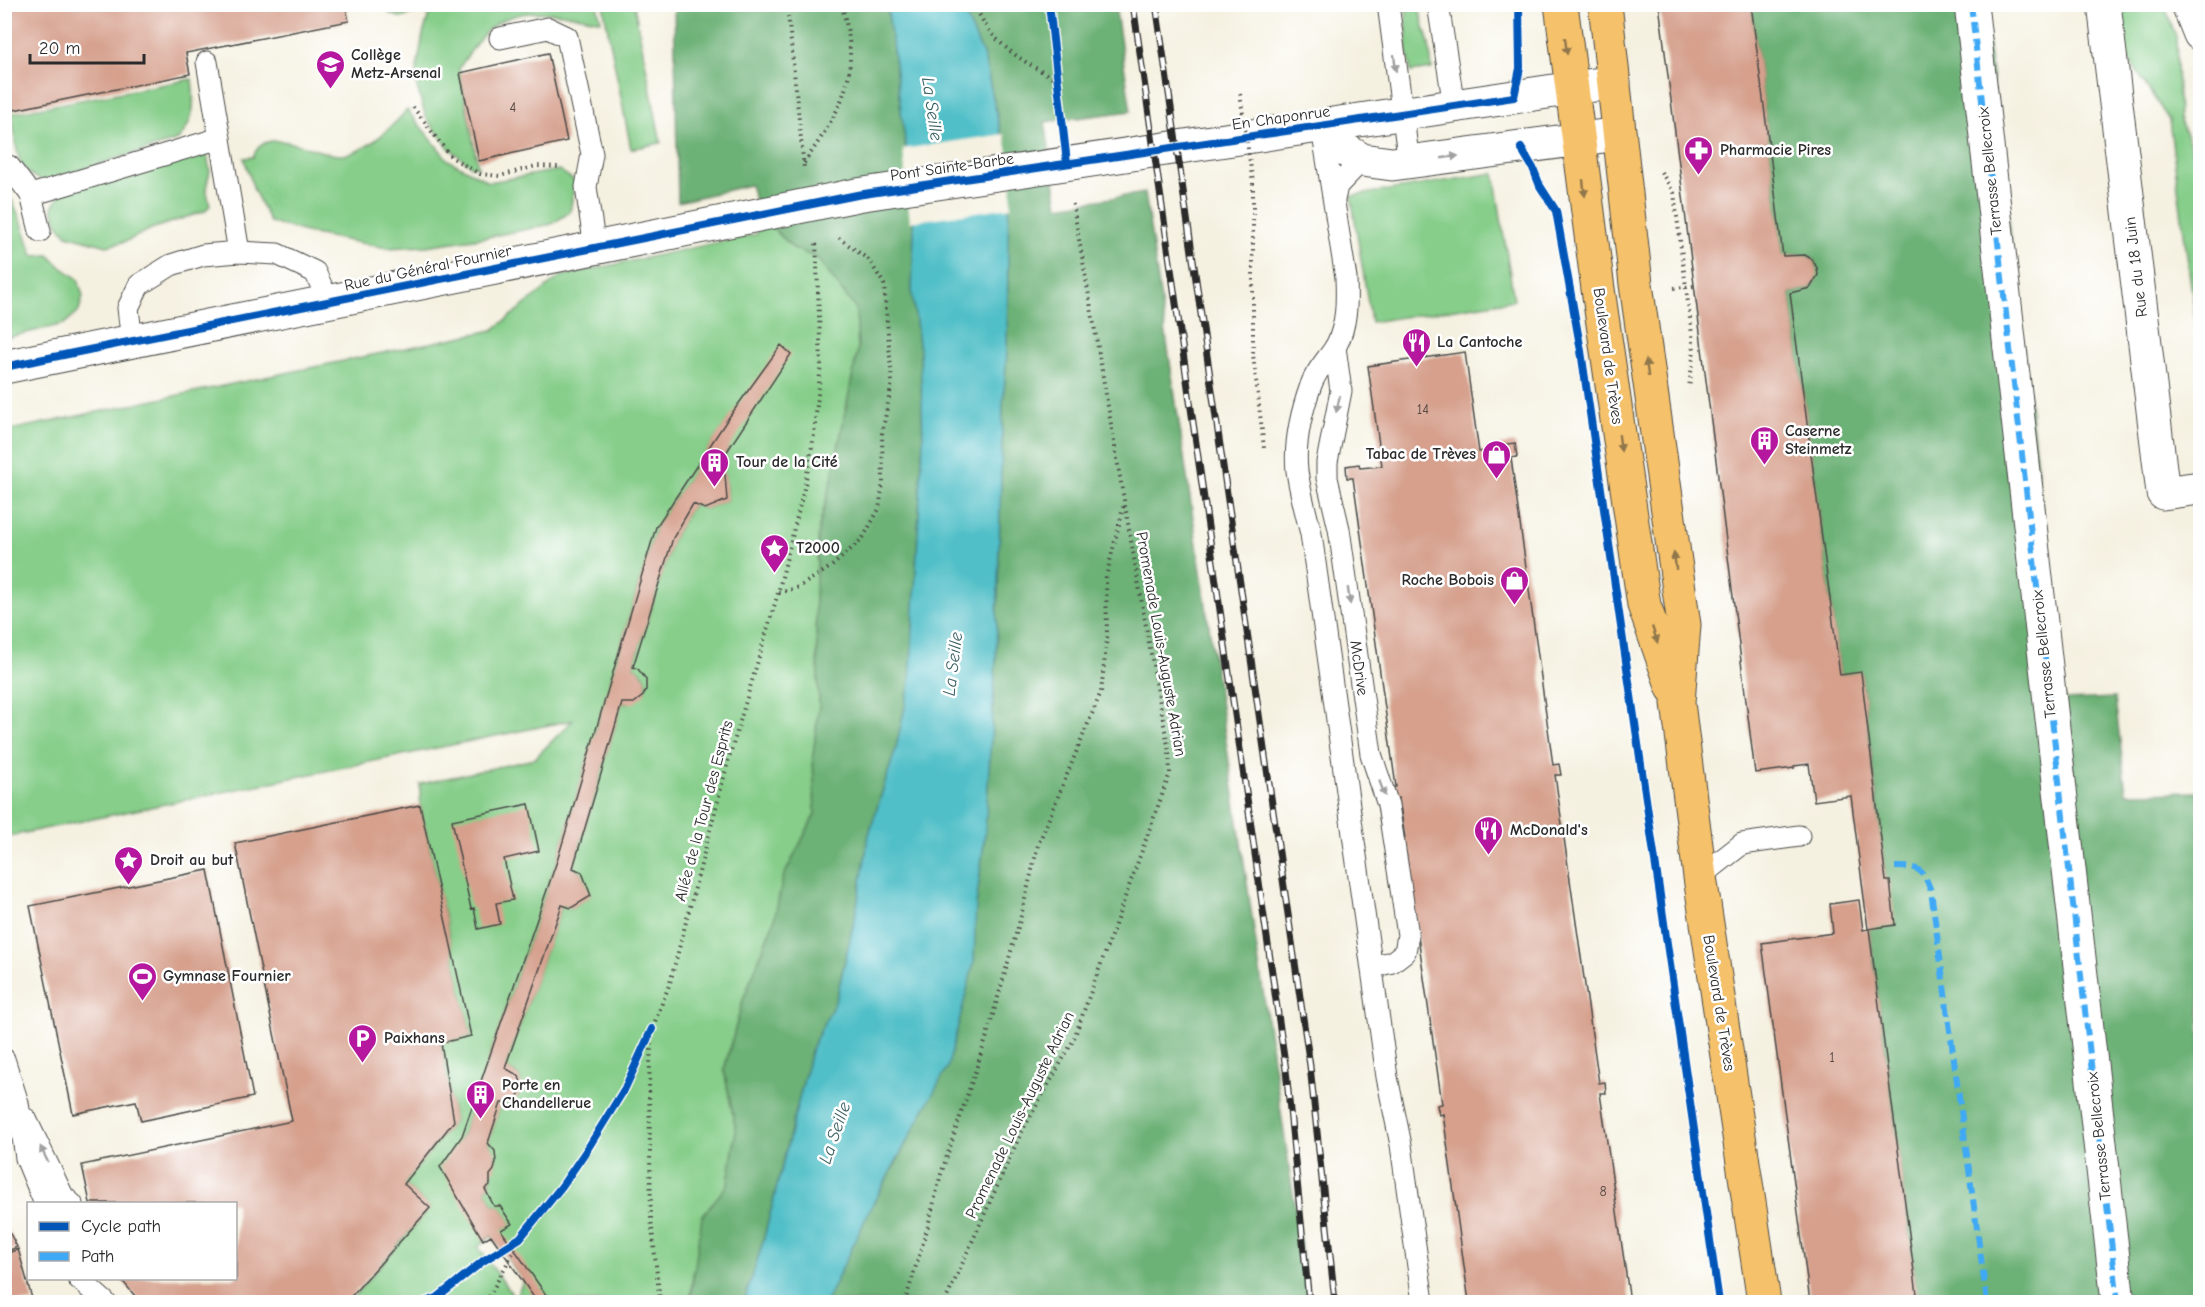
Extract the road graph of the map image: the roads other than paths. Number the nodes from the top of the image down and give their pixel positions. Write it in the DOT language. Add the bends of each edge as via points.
graph roads {
  1 [pos="1388,4"];
  2 [pos="1438,4"];
  3 [pos="1561,4"];
  4 [pos="1605,4"];
  5 [pos="1971,4"];
  6 [pos="2104,4"];
  7 [pos="2188,4"];
  8 [pos="2200,34"];
  9 [pos="500,38"];
  10 [pos="207,62"];
  11 [pos="1614,82"];
  12 [pos="1571,88"];
  13 [pos="1454,106"];
  14 [pos="1401,114"];
  15 [pos="1321,126"];
  16 [pos="1619,134"];
  17 [pos="219,138"];
  18 [pos="1578,140"];
  19 [pos="1362,160"];
  20 [pos="1409,162"];
  21 [pos="1060,164"];
  22 [pos="4,165"];
  23 [pos="31,195"];
  24 [pos="857,195"];
  25 [pos="1334,200"];
  26 [pos="40,231"];
  27 [pos="595,248"];
  28 [pos="238,252"];
  29 [pos="329,302"];
  30 [pos="132,342"];
  31 [pos="1335,346"];
  32 [pos="4,367"];
  33 [pos="2200,488"];
  34 [pos="1678,703"];
  35 [pos="1799,836"];
  36 [pos="1700,877"];
  37 [pos="1372,967"];
  38 [pos="4,1059"];
  39 [pos="18,1103"];
  40 [pos="45,1202"];
  41 [pos="71,1202"];
  42 [pos="80,1280"];
  43 [pos="105,1302"];
  44 [pos="1423,1302"];
  45 [pos="1764,1302"];
  46 [pos="2118,1302"];
  1 -- 14 [label="lane, one-way"];
  2 -- 13 [label="lane"];
  3 -- 12 [label="main road, Boulevard de Trèves, one-way"];
  4 -- 11 [label="main road, Boulevard de Trèves"];
  5 -- 46 [label="street, Terrasse Bellecroix"];
  6 -- 33 [label="street, Rue du 18 Juin" via="2163,493"];
  7 -- 8 [label="street"];
  9 -- 27 [label="lane" via="548,28 567,37 592,154 586,187"];
  10 -- 17 [label="lane"];
  11 -- 12 [label="street, En Chaponrue"];
  11 -- 16 [label="main road, Boulevard de Trèves"];
  12 -- 13 [label="street, En Chaponrue"];
  12 -- 18 [label="main road, Boulevard de Trèves"];
  13 -- 14 [label="street, En Chaponrue"];
  14 -- 15 [label="street, En Chaponrue"];
  14 -- 20 [label="lane"];
  15 -- 19 [label="street, En Chaponrue" via="1342,148"];
  15 -- 21 [label="street, En Chaponrue"];
  15 -- 25 [label="lane"];
  16 -- 18 [label="street, En Chaponrue"];
  34 -- 16 [label="main road, Boulevard de Trèves, one-way" via="1684,625"];
  17 -- 23 [label="lane"];
  17 -- 28 [label="lane"];
  20 -- 18 [label="street, En Chaponrue, one-way"];
  18 -- 34 [label="main road, Boulevard de Trèves, one-way" via="1644,605"];
  19 -- 20 [label="street, En Chaponrue"];
  19 -- 25 [label="lane" via="1337,186"];
  21 -- 24 [label="street, Pont Sainte-Barbe"];
  22 -- 23 [label="lane" via="9,166"];
  23 -- 26 [label="lane"];
  24 -- 27 [label="street, Rue du Général Fournier"];
  25 -- 31 [label="lane" via="1347,304"];
  27 -- 29 [label="street, Rue du Général Fournier"];
  28 -- 29 [label="lane" via="278,254 315,272"];
  28 -- 30 [label="lane" via="202,255 171,265 139,285 128,308"];
  29 -- 30 [label="street, Rue du Général Fournier"];
  30 -- 32 [label="street, Rue du Général Fournier"];
  31 -- 37 [label="lane" via="1311,384 1300,429 1297,469 1311,534"];
  31 -- 37 [label="lane, McDrive, one-way" via="1341,391 1327,478 1339,529 1371,754 1388,806 1408,935 1405,952 1392,962"];
  34 -- 36 [label="main road, Boulevard de Trèves"];
  35 -- 36 [label="lane" via="1742,844"];
  36 -- 45 [label="main road, Boulevard de Trèves"];
  37 -- 44 [label="lane"];
  38 -- 39 [label="lane"];
  39 -- 40 [label="lane" via="26,1158"];
  41 -- 39 [label="lane, one-way" via="63,1196"];
  42 -- 43 [label="lane"];
}
